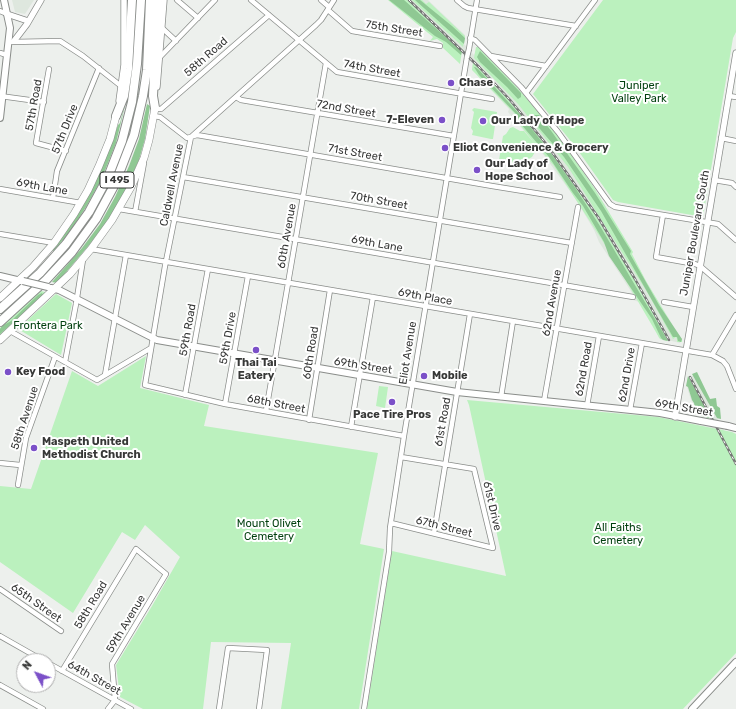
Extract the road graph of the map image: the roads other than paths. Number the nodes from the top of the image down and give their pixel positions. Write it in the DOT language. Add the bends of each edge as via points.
graph roads {
  1 [pos="4,0"];
  2 [pos="41,0"];
  3 [pos="124,0"];
  4 [pos="132,0"];
  5 [pos="137,0"];
  6 [pos="141,0"];
  7 [pos="150,0"];
  8 [pos="158,0"];
  9 [pos="164,0"];
  10 [pos="177,0"];
  11 [pos="215,0"];
  12 [pos="251,0"];
  13 [pos="320,0"];
  14 [pos="334,0"];
  15 [pos="457,0"];
  16 [pos="477,0"];
  17 [pos="595,0"];
  18 [pos="328,9"];
  19 [pos="475,10"];
  20 [pos="0,11"];
  21 [pos="7,14"];
  22 [pos="269,14"];
  23 [pos="198,18"];
  24 [pos="28,21"];
  25 [pos="576,26"];
  26 [pos="162,28"];
  27 [pos="138,31"];
  28 [pos="19,35"];
  29 [pos="470,38"];
  30 [pos="300,40"];
  31 [pos="21,41"];
  32 [pos="176,41"];
  33 [pos="11,42"];
  34 [pos="440,46"];
  35 [pos="0,53"];
  36 [pos="736,53"];
  37 [pos="7,55"];
  38 [pos="491,56"];
  39 [pos="160,57"];
  40 [pos="326,63"];
  41 [pos="546,66"];
  42 [pos="99,68"];
  43 [pos="49,69"];
  44 [pos="121,86"];
  45 [pos="526,93"];
  46 [pos="461,94"];
  47 [pos="729,96"];
  48 [pos="1,97"];
  49 [pos="236,97"];
  50 [pos="736,97"];
  51 [pos="492,98"];
  52 [pos="44,102"];
  53 [pos="154,111"];
  54 [pos="317,113"];
  55 [pos="116,116"];
  56 [pos="0,118"];
  57 [pos="454,136"];
  58 [pos="191,137"];
  59 [pos="722,138"];
  60 [pos="736,141"];
  61 [pos="147,149"];
  62 [pos="66,151"];
  63 [pos="310,155"];
  64 [pos="183,177"];
  65 [pos="447,178"];
  66 [pos="714,180"];
  67 [pos="736,186"];
  68 [pos="0,189"];
  69 [pos="303,197"];
  70 [pos="560,197"];
  71 [pos="53,198"];
  72 [pos="81,203"];
  73 [pos="578,207"];
  74 [pos="119,209"];
  75 [pos="135,212"];
  76 [pos="663,215"];
  77 [pos="175,219"];
  78 [pos="439,220"];
  79 [pos="707,222"];
  80 [pos="0,234"];
  81 [pos="296,239"];
  82 [pos="736,240"];
  83 [pos="54,243"];
  84 [pos="572,243"];
  85 [pos="91,249"];
  86 [pos="126,255"];
  87 [pos="83,260"];
  88 [pos="166,262"];
  89 [pos="432,263"];
  90 [pos="700,266"];
  91 [pos="208,269"];
  92 [pos="0,276"];
  93 [pos="248,276"];
  94 [pos="21,281"];
  95 [pos="289,283"];
  96 [pos="565,285"];
  97 [pos="56,289"];
  98 [pos="330,290"];
  99 [pos="373,297"];
  100 [pos="633,297"];
  101 [pos="736,297"];
  102 [pos="0,298"];
  103 [pos="77,299"];
  104 [pos="664,302"];
  105 [pos="425,306"];
  106 [pos="693,306"];
  107 [pos="0,309"];
  108 [pos="470,314"];
  109 [pos="736,315"];
  110 [pos="115,319"];
  111 [pos="513,321"];
  112 [pos="0,322"];
  113 [pos="557,328"];
  114 [pos="10,331"];
  115 [pos="599,336"];
  116 [pos="154,339"];
  117 [pos="0,340"];
  118 [pos="642,343"];
  119 [pos="194,347"];
  120 [pos="151,348"];
  121 [pos="686,350"];
  122 [pos="234,354"];
  123 [pos="712,355"];
  124 [pos="55,357"];
  125 [pos="65,362"];
  126 [pos="275,362"];
  127 [pos="317,369"];
  128 [pos="105,375"];
  129 [pos="359,376"];
  130 [pos="412,384"];
  131 [pos="145,385"];
  132 [pos="736,387"];
  133 [pos="457,392"];
  134 [pos="185,395"];
  135 [pos="501,397"];
  136 [pos="544,401"];
  137 [pos="225,404"];
  138 [pos="587,406"];
  139 [pos="630,410"];
  140 [pos="266,411"];
  141 [pos="675,417"];
  142 [pos="309,420"];
  143 [pos="351,427"];
  144 [pos="736,428"];
  145 [pos="404,436"];
  146 [pos="401,457"];
  147 [pos="0,463"];
  148 [pos="445,464"];
  149 [pos="20,466"];
  150 [pos="18,485"];
  151 [pos="391,523"];
  152 [pos="434,533"];
  153 [pos="493,548"];
  154 [pos="166,574"];
  155 [pos="0,589"];
  156 [pos="61,631"];
  157 [pos="0,636"];
  158 [pos="30,653"];
  159 [pos="736,662"];
  160 [pos="56,668"];
  161 [pos="62,671"];
  162 [pos="0,685"];
  163 [pos="115,700"];
  164 [pos="43,709"];
  165 [pos="108,709"];
  166 [pos="131,709"];
  167 [pos="219,709"];
  168 [pos="259,709"];
  169 [pos="364,709"];
  170 [pos="692,709"];
  1 -- 21 [label="main road"];
  2 -- 24 [label="street"];
  3 -- 44 [label="street"];
  4 -- 55 [label="highway" via="128,69 124,96"];
  5 -- 27 [label="highway"];
  6 -- 27 [label="highway, I 495"];
  7 -- 112 [label="highway, I 495" via="147,70 141,110 130,148 115,184 96,219 72,252"];
  8 -- 53 [label="highway"];
  9 -- 26 [label="street"];
  10 -- 23 [label="street"];
  11 -- 23 [label="street"];
  12 -- 22 [label="street, 74th Street"];
  13 -- 18 [label="street, 75th Street"];
  14 -- 18 [label="street, Caldwell Avenue"];
  15 -- 19 [label="street"];
  16 -- 19 [label="street, Eliot Avenue"];
  17 -- 25 [label="street"];
  18 -- 30 [label="street, Caldwell Avenue" via="316,26"];
  18 -- 34 [label="street, 75th Street" via="352,31"];
  19 -- 25 [label="street"];
  19 -- 29 [label="street, Eliot Avenue"];
  20 -- 21 [label="street"];
  21 -- 24 [label="street"];
  21 -- 33 [label="main road"];
  22 -- 30 [label="street, 74th Street"];
  22 -- 53 [label="street, 58th Road" via="161,109"];
  23 -- 32 [label="street"];
  24 -- 28 [label="street"];
  25 -- 41 [label="street"];
  26 -- 32 [label="street"];
  26 -- 39 [label="street"];
  27 -- 107 [label="highway, I 495" via="136,77 129,115 108,177 66,244"];
  28 -- 31 [label="street"];
  28 -- 33 [label="street"];
  29 -- 38 [label="street"];
  29 -- 46 [label="street, Eliot Avenue, bridge"];
  30 -- 40 [label="street, 74th Street"];
  30 -- 49 [label="street, Caldwell Avenue"];
  31 -- 33 [label="street"];
  31 -- 42 [label="street" via="57,40"];
  32 -- 39 [label="street"];
  33 -- 37 [label="main road"];
  35 -- 37 [label="street"];
  36 -- 47 [label="street, Juniper Boulevard South"];
  37 -- 48 [label="main road"];
  38 -- 41 [label="street"];
  38 -- 45 [label="street"];
  39 -- 53 [label="street"];
  40 -- 46 [label="street, 74th Street" via="337,72"];
  40 -- 54 [label="street, 60th Avenue"];
  41 -- 45 [label="street"];
  42 -- 44 [label="street"];
  42 -- 62 [label="street, 57th Drive"];
  43 -- 52 [label="street, 57th Road"];
  44 -- 55 [label="street"];
  45 -- 76 [label="street" via="558,132 607,201 612,205"];
  46 -- 51 [label="street, 74th Street"];
  46 -- 57 [label="street, Eliot Avenue"];
  47 -- 50 [label="street"];
  47 -- 59 [label="street, Juniper Boulevard South"];
  48 -- 52 [label="street"];
  48 -- 56 [label="main road"];
  49 -- 54 [label="street, 72nd Street"];
  49 -- 58 [label="street, Caldwell Avenue"];
  52 -- 62 [label="street, 57th Road" via="36,143"];
  53 -- 58 [label="street, 71st Street" via="187,138"];
  53 -- 61 [label="main road"];
  54 -- 57 [label="street, 72nd Street"];
  54 -- 63 [label="street, 60th Avenue"];
  55 -- 72 [label="main road" via="110,139"];
  57 -- 65 [label="street, Eliot Avenue"];
  58 -- 63 [label="street, 71st Street"];
  58 -- 64 [label="street, Caldwell Avenue"];
  59 -- 60 [label="street"];
  59 -- 66 [label="street, Juniper Boulevard South"];
  61 -- 74 [label="main road"];
  61 -- 75 [label="street"];
  62 -- 71 [label="street, 57th Drive" via="57,171"];
  63 -- 65 [label="street, 71st Street"];
  63 -- 69 [label="street, 60th Avenue"];
  64 -- 69 [label="street, 70th Street"];
  64 -- 77 [label="street, Caldwell Avenue"];
  65 -- 70 [label="street, 71st Street"];
  65 -- 78 [label="street, Eliot Avenue"];
  66 -- 67 [label="street"];
  66 -- 79 [label="street, Juniper Boulevard South"];
  68 -- 71 [label="street, 69th Lane"];
  69 -- 78 [label="street, 70th Street"];
  69 -- 81 [label="street, 60th Avenue"];
  71 -- 72 [label="street, 69th Lane"];
  72 -- 83 [label="main road"];
  73 -- 84 [label="street, 62nd Avenue"];
  74 -- 75 [label="street, 69th Lane"];
  74 -- 85 [label="main road"];
  75 -- 77 [label="street, 69th Lane"];
  76 -- 79 [label="street"];
  76 -- 90 [label="street" via="656,257"];
  77 -- 81 [label="street, 69th Lane"];
  77 -- 88 [label="street, Caldwell Avenue"];
  78 -- 84 [label="street, 70th Street"];
  78 -- 89 [label="street, Eliot Avenue"];
  79 -- 82 [label="street" via="718,224"];
  79 -- 90 [label="street, Juniper Boulevard South"];
  80 -- 83 [label="street"];
  81 -- 89 [label="street, 69th Lane"];
  81 -- 95 [label="street, 60th Avenue"];
  83 -- 94 [label="main road"];
  84 -- 96 [label="street, 62nd Avenue"];
  85 -- 86 [label="street, 69th Place"];
  85 -- 87 [label="main road"];
  86 -- 88 [label="street, 69th Place"];
  86 -- 110 [label="street"];
  87 -- 97 [label="main road"];
  87 -- 103 [label="street"];
  88 -- 91 [label="street, 69th Place"];
  88 -- 116 [label="street, Caldwell Avenue"];
  89 -- 96 [label="street, 69th Lane"];
  89 -- 105 [label="street, Eliot Avenue"];
  90 -- 101 [label="street"];
  90 -- 106 [label="street, Juniper Boulevard South"];
  91 -- 93 [label="street, 69th Place"];
  91 -- 119 [label="street, 59th Road"];
  92 -- 94 [label="main road, 69th Street"];
  93 -- 95 [label="street, 69th Place"];
  93 -- 122 [label="street, 59th Drive"];
  94 -- 97 [label="main road, 69th Street, bridge"];
  94 -- 102 [label="main road"];
  95 -- 98 [label="street, 69th Place"];
  95 -- 126 [label="street, 60th Avenue"];
  96 -- 100 [label="street, 69th Lane"];
  96 -- 113 [label="street, 62nd Avenue"];
  97 -- 103 [label="main road, 69th Street"];
  97 -- 114 [label="main road"];
  98 -- 99 [label="street, 69th Place"];
  98 -- 127 [label="street, 60th Road"];
  99 -- 105 [label="street, 69th Place"];
  99 -- 129 [label="street"];
  103 -- 110 [label="main road, 69th Street"];
  103 -- 125 [label="street"];
  104 -- 106 [label="street"];
  105 -- 108 [label="street, 69th Place"];
  105 -- 130 [label="street, Eliot Avenue"];
  106 -- 121 [label="street, Juniper Boulevard South"];
  108 -- 111 [label="street, 69th Place"];
  108 -- 133 [label="street, 61st Road"];
  109 -- 123 [label="street"];
  110 -- 116 [label="main road, 69th Street"];
  110 -- 128 [label="street"];
  111 -- 113 [label="street, 69th Place"];
  111 -- 135 [label="street"];
  113 -- 115 [label="street, 69th Place"];
  113 -- 136 [label="street, 62nd Avenue"];
  114 -- 117 [label="main road"];
  114 -- 124 [label="street"];
  115 -- 118 [label="street, 69th Place"];
  115 -- 138 [label="street, 62nd Road"];
  116 -- 119 [label="main road, 69th Street"];
  116 -- 120 [label="street, Caldwell Avenue"];
  118 -- 121 [label="street, 69th Place"];
  118 -- 139 [label="street, 62nd Drive"];
  119 -- 122 [label="main road, 69th Street"];
  119 -- 134 [label="street, 59th Road"];
  120 -- 128 [label="street"];
  120 -- 131 [label="street, Caldwell Avenue"];
  121 -- 123 [label="street, 69th Place"];
  121 -- 141 [label="street, Juniper Boulevard South"];
  122 -- 126 [label="main road, 69th Street"];
  122 -- 137 [label="street, 59th Drive"];
  123 -- 132 [label="street, 69th Place" via="728,366"];
  124 -- 125 [label="street"];
  124 -- 149 [label="street, 58th Avenue" via="26,438"];
  125 -- 128 [label="street" via="97,380"];
  126 -- 127 [label="main road, 69th Street"];
  126 -- 140 [label="street, 60th Avenue"];
  127 -- 129 [label="main road, 69th Street"];
  127 -- 142 [label="street, 60th Road"];
  129 -- 130 [label="main road, 69th Street"];
  129 -- 143 [label="street"];
  130 -- 133 [label="main road, 69th Street"];
  130 -- 145 [label="street, Eliot Avenue"];
  131 -- 134 [label="street, 68th Street"];
  133 -- 135 [label="main road, 69th Street"];
  133 -- 148 [label="street, 61st Road"];
  134 -- 137 [label="street, 68th Street"];
  135 -- 136 [label="main road, 69th Street"];
  136 -- 138 [label="main road, 69th Street"];
  137 -- 140 [label="street, 68th Street"];
  138 -- 139 [label="main road, 69th Street"];
  139 -- 141 [label="main road, 69th Street"];
  140 -- 142 [label="street, 68th Street"];
  141 -- 144 [label="main road, 69th Street, bridge"];
  142 -- 143 [label="street, 68th Street"];
  143 -- 145 [label="street, 68th Street"];
  145 -- 146 [label="street, Eliot Avenue"];
  146 -- 148 [label="street"];
  146 -- 151 [label="street, Eliot Avenue"];
  147 -- 149 [label="street"];
  148 -- 152 [label="street, 61st Road"];
  148 -- 153 [label="street, 61st Drive" via="474,469"];
  149 -- 150 [label="street, 58th Avenue"];
  151 -- 152 [label="street, 67th Street"];
  151 -- 169 [label="street, Eliot Avenue" via="389,552"];
  152 -- 153 [label="street, 67th Street"];
  154 -- 161 [label="street, 58th Road" via="136,549"];
  154 -- 163 [label="street, 59th Avenue" via="112,664"];
  155 -- 156 [label="street, 65th Street"];
  157 -- 158 [label="street"];
  159 -- 170 [label="main road"];
  160 -- 161 [label="street, 64th Street"];
  161 -- 163 [label="street, 64th Street"];
  162 -- 164 [label="street"];
  163 -- 165 [label="street"];
  163 -- 166 [label="street, 64th Street"];
  167 -- 168 [label="street" via="228,648 267,650"];
}
